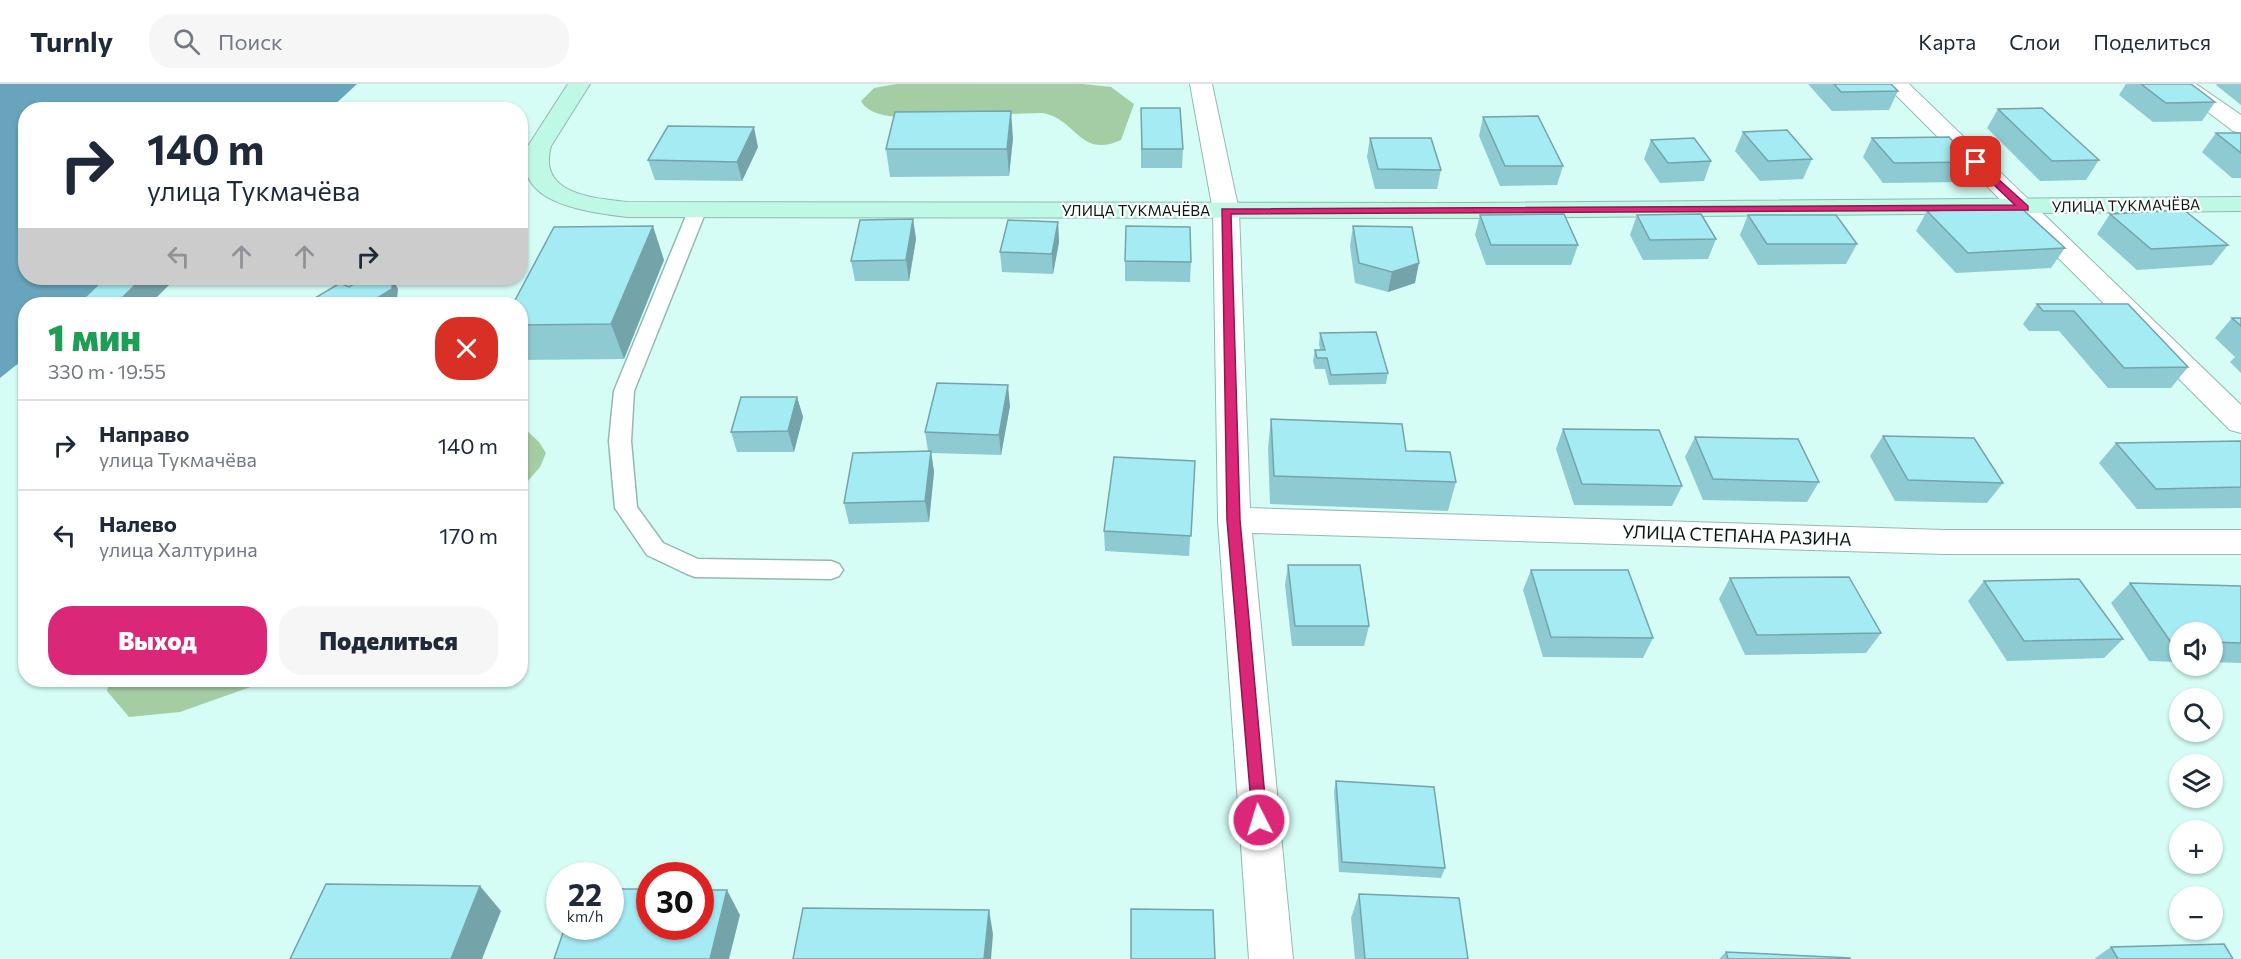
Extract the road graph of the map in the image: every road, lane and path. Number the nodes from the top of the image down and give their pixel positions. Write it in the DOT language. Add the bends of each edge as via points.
graph roads {
  1 [pos="579,84"];
  2 [pos="1201,84"];
  3 [pos="1896,84"];
  4 [pos="2182,84"];
  5 [pos="2241,126"];
  6 [pos="2241,204"];
  7 [pos="2024,208"];
  8 [pos="697,211"];
  9 [pos="1226,211"];
  10 [pos="2241,423"];
  11 [pos="1234,520"];
  12 [pos="2241,542"];
  13 [pos="831,570"];
  14 [pos="1271,959"];
  1 -- 8 [label="street, УЛИЦА ТУКМАЧЁВА" via="536,156 542,181 566,198 585,204"];
  2 -- 9 [label="street"];
  3 -- 7 [label="street"];
  4 -- 5 [label="street"];
  6 -- 7 [label="street, УЛИЦА ТУКМАЧЁВА"];
  7 -- 9 [label="street, УЛИЦА ТУКМАЧЁВА"];
  7 -- 10 [label="street"];
  8 -- 9 [label="street, УЛИЦА ТУКМАЧЁВА"];
  8 -- 13 [label="lane" via="624,392 620,441 626,508 656,549 695,568"];
  9 -- 11 [label="street"];
  11 -- 12 [label="street, УЛИЦА СТЕПАНА РАЗИНА" via="1944,542"];
  11 -- 14 [label="street"];
}
